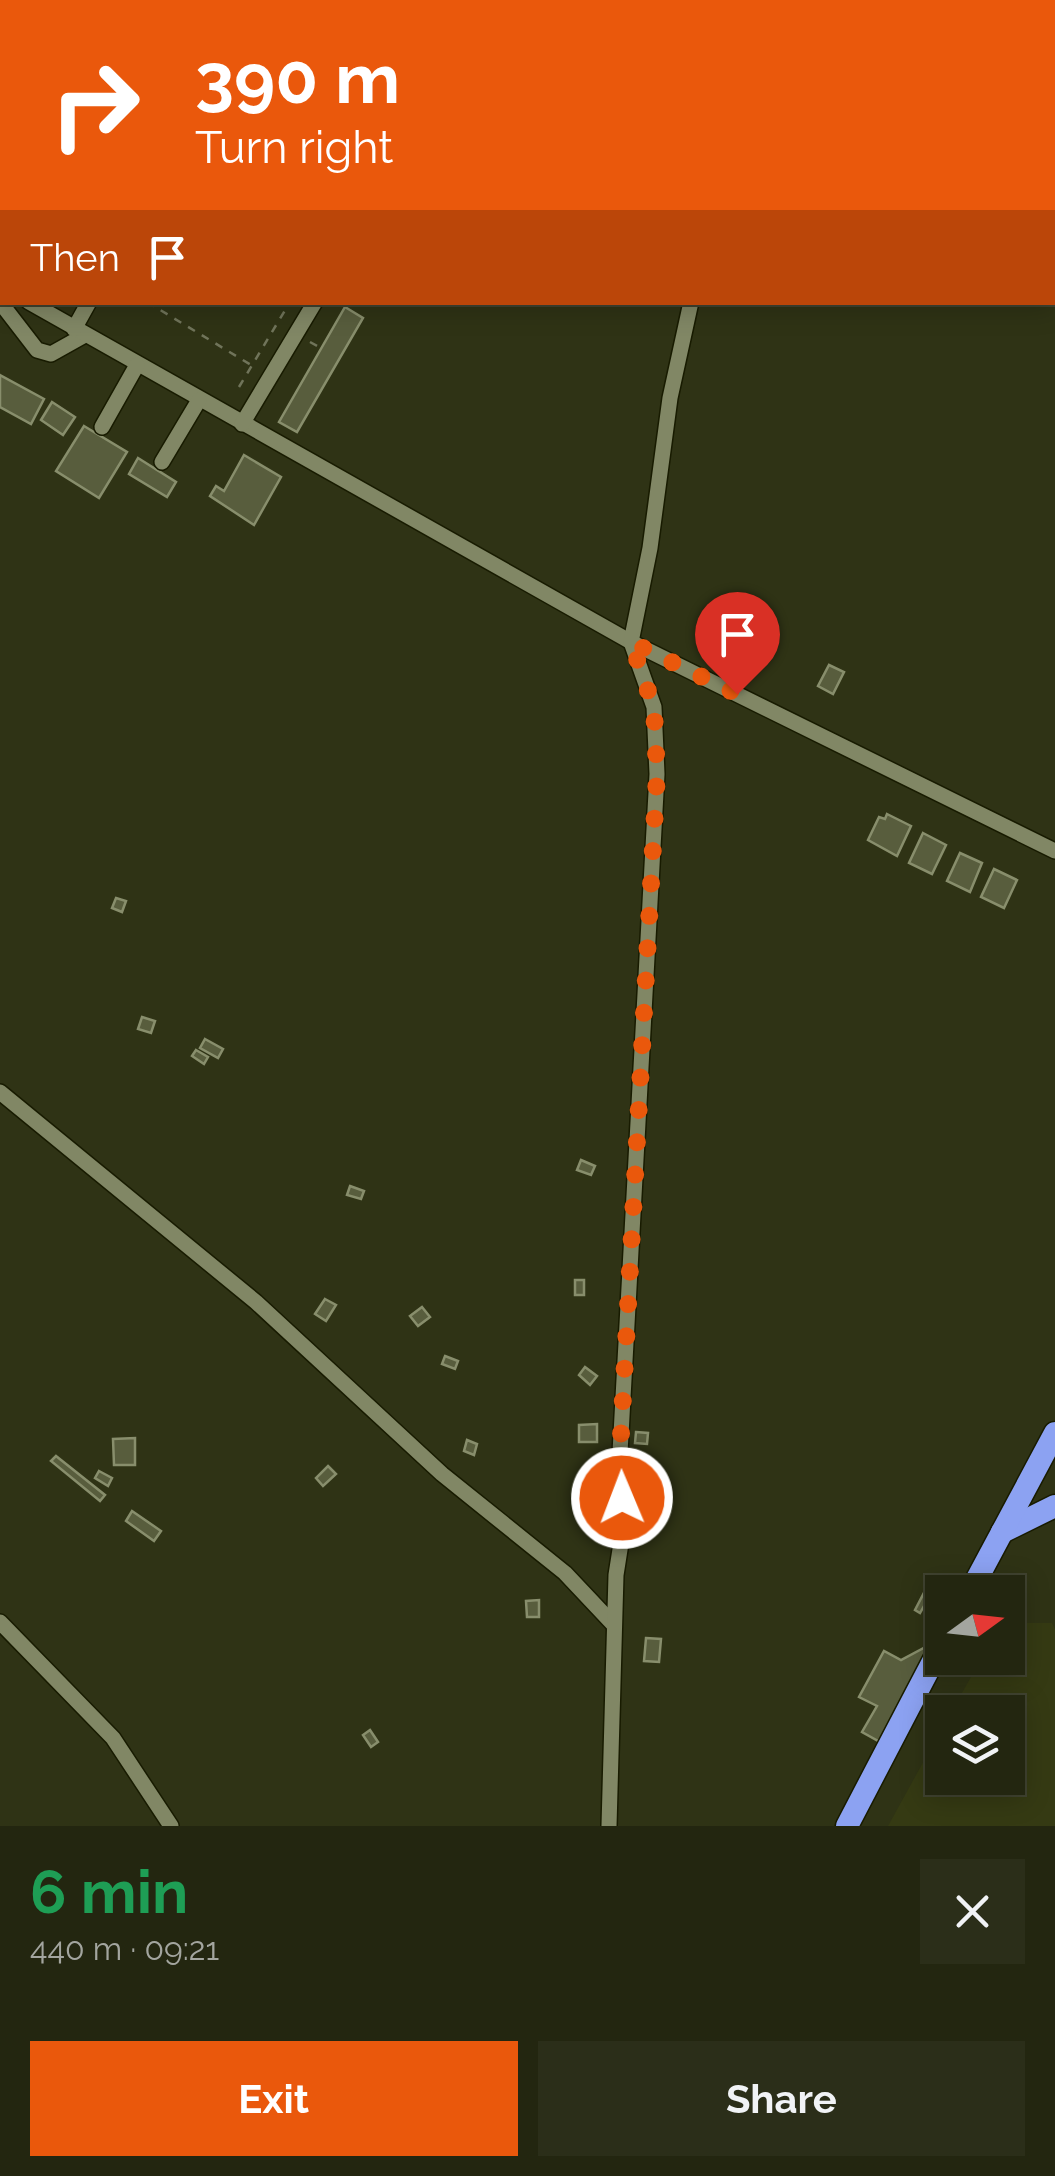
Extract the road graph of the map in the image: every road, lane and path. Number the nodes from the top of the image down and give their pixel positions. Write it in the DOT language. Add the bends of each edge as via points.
graph roads {
  1 [pos="2,305"];
  2 [pos="34,305"];
  3 [pos="88,305"];
  4 [pos="153,305"];
  5 [pos="288,305"];
  6 [pos="312,305"];
  7 [pos="689,305"];
  8 [pos="79,332"];
  9 [pos="137,365"];
  10 [pos="252,365"];
  11 [pos="239,387"];
  12 [pos="199,400"];
  13 [pos="242,424"];
  14 [pos="102,427"];
  15 [pos="162,462"];
  16 [pos="631,642"];
  17 [pos="1055,850"];
  18 [pos="0,1092"];
  19 [pos="1055,1433"];
  20 [pos="1055,1506"];
  21 [pos="1002,1532"];
  22 [pos="979,1575"];
  23 [pos="0,1622"];
  24 [pos="614,1625"];
  25 [pos="926,1675"];
  26 [pos="171,1826"];
  27 [pos="608,1826"];
  28 [pos="847,1826"];
  1 -- 8 [label="street" via="37,350 51,354"];
  2 -- 8 [label="street"];
  3 -- 8 [label="street"];
  4 -- 10 [label="path"];
  5 -- 10 [label="path"];
  6 -- 13 [label="street"];
  7 -- 16 [label="street"];
  8 -- 9 [label="street"];
  9 -- 12 [label="street"];
  9 -- 14 [label="street"];
  10 -- 11 [label="path"];
  12 -- 13 [label="street"];
  12 -- 15 [label="street"];
  13 -- 16 [label="street"];
  16 -- 17 [label="street"];
  16 -- 24 [label="street" via="654,708 656,835"];
  18 -- 24 [label="street" via="256,1302 442,1474 565,1572"];
  19 -- 21 [label="highway"];
  20 -- 21 [label="highway"];
  21 -- 22 [label="highway"];
  23 -- 26 [label="street" via="113,1738"];
  24 -- 27 [label="street"];
  25 -- 28 [label="highway"];
}
